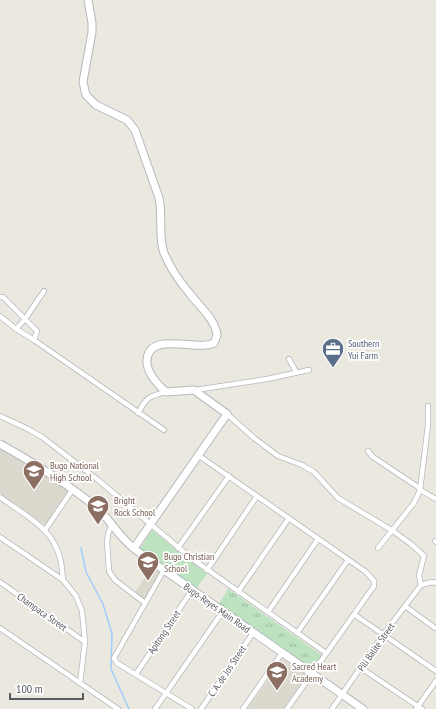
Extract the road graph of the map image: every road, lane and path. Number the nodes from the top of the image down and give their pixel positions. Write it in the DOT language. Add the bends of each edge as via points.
graph roads {
  1 [pos="88,0"];
  2 [pos="44,291"];
  3 [pos="0,297"];
  4 [pos="0,316"];
  5 [pos="25,319"];
  6 [pos="16,330"];
  7 [pos="34,340"];
  8 [pos="289,359"];
  9 [pos="309,370"];
  10 [pos="296,372"];
  11 [pos="194,390"];
  12 [pos="166,392"];
  13 [pos="428,406"];
  14 [pos="138,413"];
  15 [pos="226,414"];
  16 [pos="0,416"];
  17 [pos="164,430"];
  18 [pos="0,444"];
  19 [pos="368,451"];
  20 [pos="198,455"];
  21 [pos="229,476"];
  22 [pos="73,489"];
  23 [pos="420,490"];
  24 [pos="257,496"];
  25 [pos="0,497"];
  26 [pos="436,499"];
  27 [pos="289,518"];
  28 [pos="112,524"];
  29 [pos="150,525"];
  30 [pos="45,530"];
  31 [pos="393,531"];
  32 [pos="0,537"];
  33 [pos="318,539"];
  34 [pos="134,548"];
  35 [pos="178,548"];
  36 [pos="378,548"];
  37 [pos="348,560"];
  38 [pos="164,570"];
  39 [pos="207,570"];
  40 [pos="63,580"];
  41 [pos="0,582"];
  42 [pos="435,582"];
  43 [pos="421,585"];
  44 [pos="192,590"];
  45 [pos="238,592"];
  46 [pos="145,603"];
  47 [pos="405,606"];
  48 [pos="223,611"];
  49 [pos="268,612"];
  50 [pos="355,615"];
  51 [pos="0,628"];
  52 [pos="435,628"];
  53 [pos="253,633"];
  54 [pos="297,633"];
  55 [pos="383,635"];
  56 [pos="85,642"];
  57 [pos="282,653"];
  58 [pos="326,653"];
  59 [pos="361,668"];
  60 [pos="436,671"];
  61 [pos="136,674"];
  62 [pos="312,674"];
  63 [pos="436,681"];
  64 [pos="80,683"];
  65 [pos="167,693"];
  66 [pos="342,694"];
  67 [pos="419,708"];
  68 [pos="118,709"];
  69 [pos="155,709"];
  70 [pos="192,709"];
  71 [pos="201,709"];
  72 [pos="243,709"];
  73 [pos="287,709"];
  74 [pos="332,709"];
  75 [pos="363,709"];
  1 -- 12 [label="street" via="92,32 83,82 86,95 96,105 127,120 139,136 159,198 164,253 183,286 216,330 216,340 210,345 173,343 152,349 148,355 148,366 157,384"];
  2 -- 5 [label="street"];
  3 -- 5 [label="street"];
  4 -- 6 [label="street"];
  5 -- 6 [label="street"];
  5 -- 7 [label="street" via="37,331"];
  6 -- 7 [label="street"];
  7 -- 14 [label="street"];
  8 -- 10 [label="street"];
  9 -- 10 [label="street"];
  10 -- 11 [label="street" via="267,380"];
  11 -- 12 [label="street"];
  11 -- 15 [label="street"];
  12 -- 14 [label="street" via="152,395"];
  13 -- 23 [label="street"];
  14 -- 17 [label="street"];
  15 -- 20 [label="street"];
  15 -- 31 [label="street" via="278,456 314,472 338,498"];
  16 -- 29 [label="street" via="42,437 98,480"];
  18 -- 22 [label="street, Bugo-Reyes Main Road"];
  19 -- 23 [label="street"];
  20 -- 21 [label="street"];
  20 -- 29 [label="street"];
  21 -- 24 [label="street"];
  21 -- 35 [label="street"];
  22 -- 28 [label="street, Bugo-Reyes Main Road"];
  22 -- 30 [label="street"];
  23 -- 26 [label="street"];
  23 -- 31 [label="street" via="414,503"];
  24 -- 27 [label="street"];
  24 -- 39 [label="street"];
  25 -- 30 [label="street"];
  27 -- 33 [label="street"];
  27 -- 45 [label="street"];
  28 -- 34 [label="street, Bugo-Reyes Main Road"];
  28 -- 46 [label="street" via="107,542 109,571 115,580"];
  29 -- 34 [label="street"];
  29 -- 35 [label="street"];
  30 -- 40 [label="street" via="59,554"];
  31 -- 36 [label="street"];
  31 -- 43 [label="street" via="424,556 419,575"];
  32 -- 40 [label="street"];
  33 -- 37 [label="street"];
  33 -- 49 [label="street"];
  34 -- 38 [label="street, Bugo-Reyes Main Road"];
  35 -- 39 [label="street"];
  37 -- 50 [label="street" via="370,575 375,584"];
  37 -- 54 [label="street"];
  38 -- 44 [label="street, Bugo-Reyes Main Road"];
  38 -- 46 [label="street"];
  39 -- 45 [label="street"];
  40 -- 56 [label="street" via="73,591 80,605"];
  41 -- 56 [label="street, Champaca Street"];
  42 -- 43 [label="street"];
  43 -- 47 [label="street, Pili Balite Street"];
  44 -- 48 [label="street, Bugo-Reyes Main Road"];
  44 -- 61 [label="street, Apitong Street"];
  45 -- 49 [label="street"];
  46 -- 61 [label="street" via="114,658 117,663"];
  47 -- 52 [label="street"];
  47 -- 55 [label="street, Pili Balite Street"];
  48 -- 53 [label="street, Bugo-Reyes Main Road"];
  48 -- 65 [label="street"];
  49 -- 54 [label="street"];
  50 -- 55 [label="street"];
  50 -- 58 [label="street"];
  51 -- 64 [label="street"];
  53 -- 57 [label="street, Bugo-Reyes Main Road"];
  53 -- 71 [label="street, C. A. de Jos Street"];
  54 -- 58 [label="street"];
  55 -- 59 [label="street, Pili Balite Street"];
  55 -- 60 [label="street"];
  56 -- 64 [label="street"];
  57 -- 62 [label="street, Bugo-Reyes Main Road"];
  57 -- 72 [label="street"];
  58 -- 62 [label="street"];
  59 -- 66 [label="street, Pili Balite Street"];
  59 -- 67 [label="street"];
  61 -- 65 [label="street"];
  62 -- 66 [label="street, Bugo-Reyes Main Road"];
  62 -- 73 [label="street"];
  63 -- 67 [label="street"];
  64 -- 68 [label="street"];
  65 -- 69 [label="street"];
  65 -- 70 [label="street"];
  66 -- 74 [label="street, Pili Balite Street"];
  66 -- 75 [label="street, Bugo-Reyes Main Road"];
}
